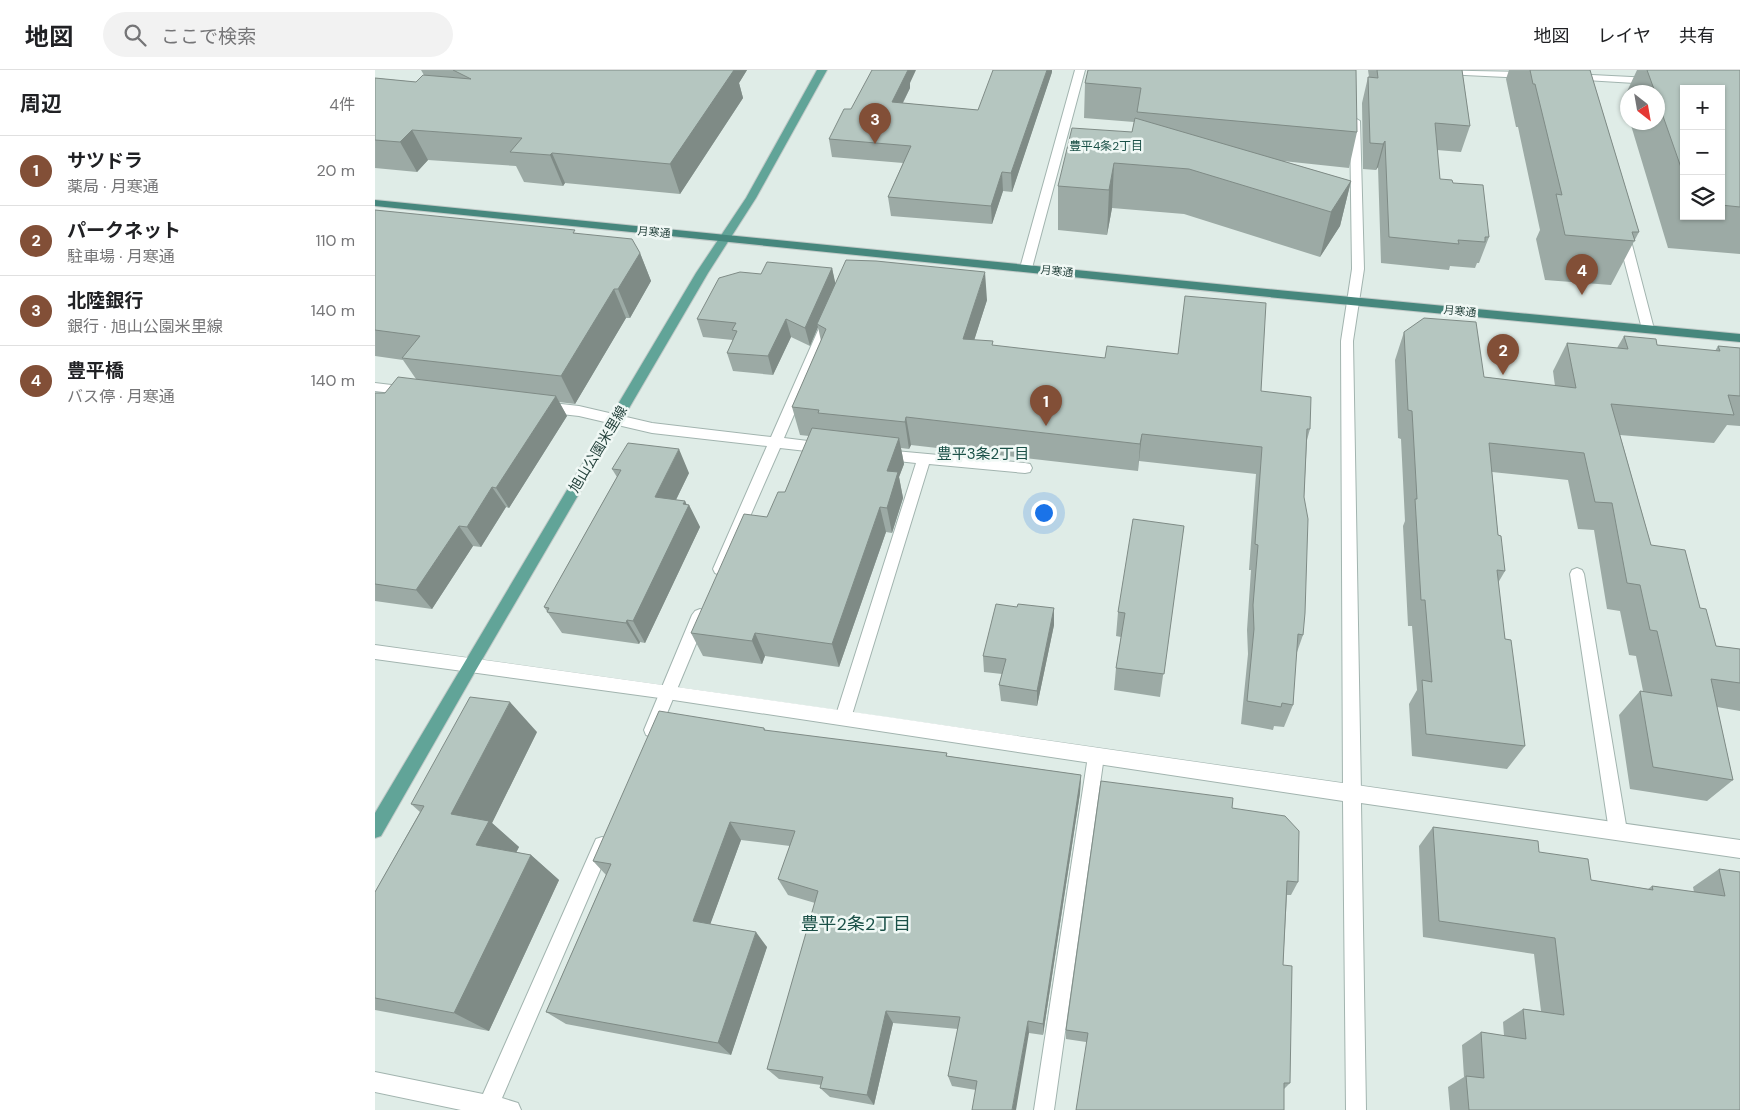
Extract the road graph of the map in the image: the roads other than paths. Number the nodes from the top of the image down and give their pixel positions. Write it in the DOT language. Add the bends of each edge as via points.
graph roads {
  1 [pos="823,70"];
  2 [pos="1081,70"];
  3 [pos="1424,70"];
  4 [pos="1541,76"];
  5 [pos="1561,77"];
  6 [pos="1580,79"];
  7 [pos="1665,82"];
  8 [pos="1354,105"];
  9 [pos="375,203"];
  10 [pos="1621,224"];
  11 [pos="727,238"];
  12 [pos="1026,268"];
  13 [pos="1354,301"];
  14 [pos="835,306"];
  15 [pos="1649,329"];
  16 [pos="1740,338"];
  17 [pos="375,387"];
  18 [pos="423,393"];
  19 [pos="530,405"];
  20 [pos="616,420"];
  21 [pos="774,442"];
  22 [pos="840,450"];
  23 [pos="868,453"];
  24 [pos="923,459"];
  25 [pos="1025,468"];
  26 [pos="1577,574"];
  27 [pos="713,586"];
  28 [pos="705,604"];
  29 [pos="375,652"];
  30 [pos="470,665"];
  31 [pos="667,692"];
  32 [pos="843,718"];
  33 [pos="645,746"];
  34 [pos="1096,756"];
  35 [pos="1352,793"];
  36 [pos="610,828"];
  37 [pos="375,830"];
  38 [pos="1618,831"];
  39 [pos="1740,849"];
  40 [pos="375,1082"];
  41 [pos="489,1105"];
  42 [pos="511,1110"];
  43 [pos="1044,1110"];
  44 [pos="1356,1110"];
  1 -- 11 [label="main road, 旭山公園米里線"];
  2 -- 12 [label="street"];
  3 -- 4 [label="street"];
  5 -- 6 [label="street"];
  6 -- 7 [label="street"];
  8 -- 13 [label="street" via="1358,268"];
  9 -- 11 [label="highway, 月寒通"];
  10 -- 15 [label="street"];
  11 -- 12 [label="highway, 月寒通" via="856,258"];
  11 -- 20 [label="main road, 旭山公園米里線" via="702,273"];
  12 -- 13 [label="highway, 月寒通"];
  13 -- 15 [label="highway, 月寒通"];
  13 -- 35 [label="street" via="1347,341"];
  14 -- 21 [label="street"];
  15 -- 16 [label="highway, 月寒通"];
  17 -- 18 [label="street"];
  19 -- 20 [label="street" via="579,411"];
  20 -- 21 [label="street" via="652,428"];
  20 -- 30 [label="main road, 旭山公園米里線"];
  21 -- 22 [label="street"];
  21 -- 27 [label="street"];
  23 -- 24 [label="street"];
  24 -- 25 [label="street"];
  24 -- 32 [label="street"];
  26 -- 38 [label="street"];
  28 -- 31 [label="street"];
  29 -- 30 [label="street"];
  30 -- 31 [label="street"];
  30 -- 37 [label="main road, 旭山公園米里線"];
  31 -- 32 [label="street"];
  31 -- 33 [label="street"];
  32 -- 34 [label="street"];
  34 -- 35 [label="street"];
  34 -- 43 [label="street"];
  35 -- 38 [label="street"];
  35 -- 44 [label="street"];
  36 -- 41 [label="street"];
  38 -- 39 [label="street"];
  40 -- 41 [label="street"];
  41 -- 42 [label="street"];
}
